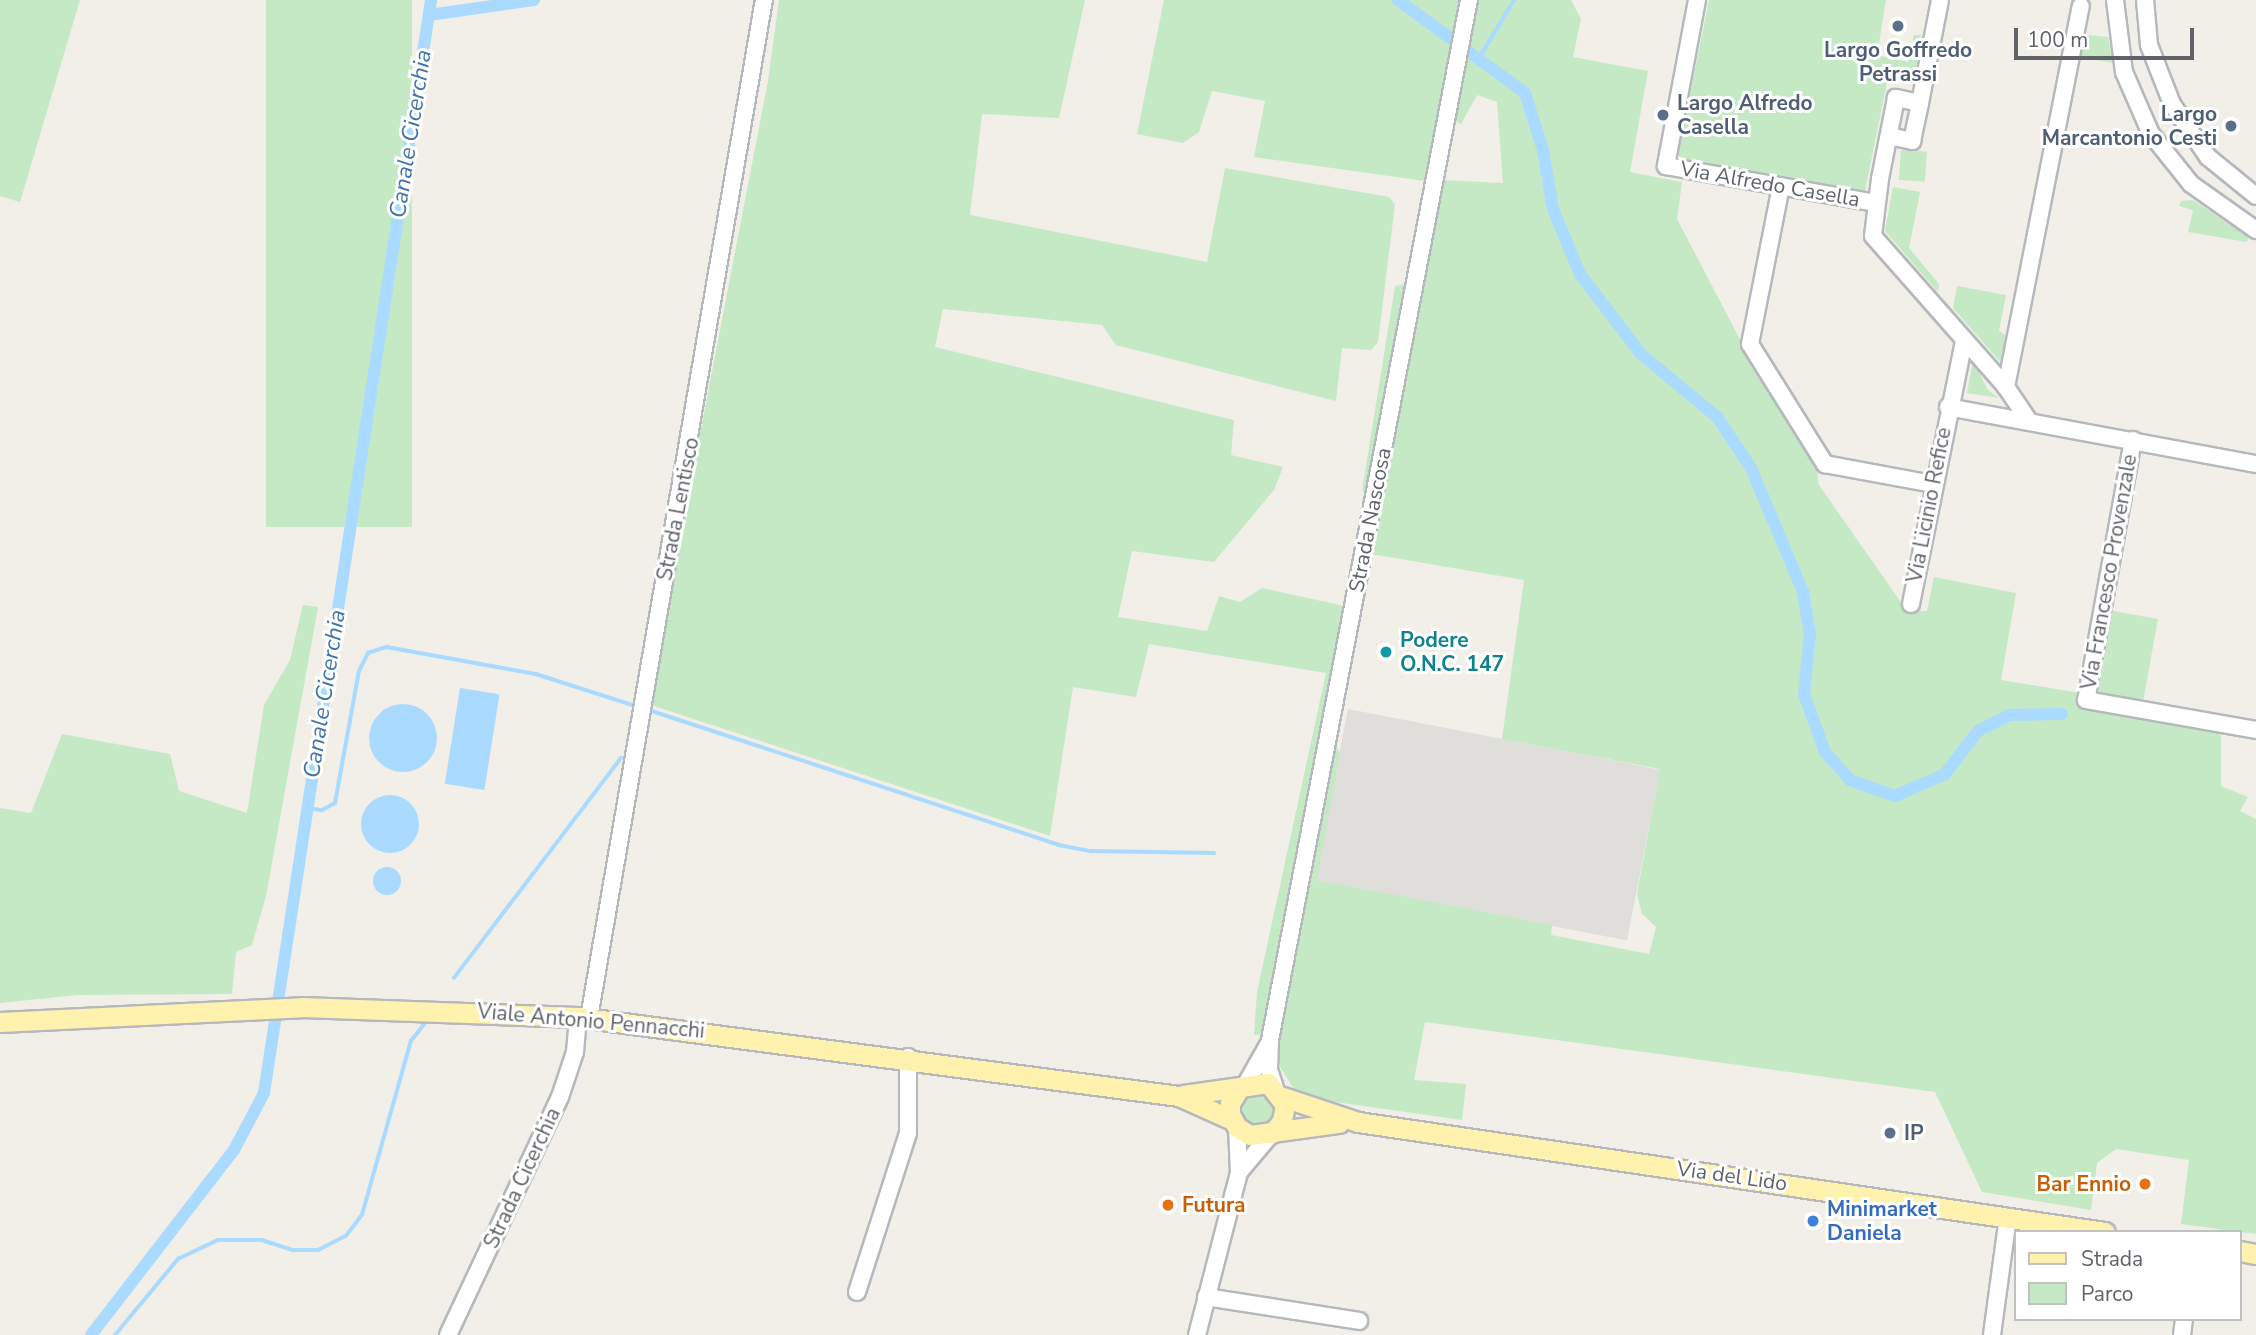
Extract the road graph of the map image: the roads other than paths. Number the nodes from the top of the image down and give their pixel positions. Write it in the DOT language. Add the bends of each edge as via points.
graph roads {
  1 [pos="764,0"];
  2 [pos="1469,0"];
  3 [pos="1697,0"];
  4 [pos="1940,0"];
  5 [pos="2115,0"];
  6 [pos="2145,0"];
  7 [pos="2081,6"];
  8 [pos="1920,103"];
  9 [pos="2172,104"];
  10 [pos="2144,118"];
  11 [pos="1889,136"];
  12 [pos="1781,186"];
  13 [pos="2256,196"];
  14 [pos="1876,203"];
  15 [pos="2256,230"];
  16 [pos="1964,340"];
  17 [pos="2006,387"];
  18 [pos="1948,407"];
  19 [pos="2029,421"];
  20 [pos="2133,440"];
  21 [pos="2256,464"];
  22 [pos="1933,484"];
  23 [pos="1911,604"];
  24 [pos="2256,730"];
  25 [pos="583,1017"];
  26 [pos="0,1022"];
  27 [pos="1270,1040"];
  28 [pos="908,1058"];
  29 [pos="1243,1086"];
  30 [pos="1279,1092"];
  31 [pos="1179,1096"];
  32 [pos="1358,1122"];
  33 [pos="1235,1123"];
  34 [pos="1272,1133"];
  35 [pos="1239,1173"];
  36 [pos="2008,1217"];
  37 [pos="2092,1230"];
  38 [pos="857,1292"];
  39 [pos="1206,1297"];
  40 [pos="1359,1321"];
  41 [pos="448,1335"];
  42 [pos="1197,1335"];
  43 [pos="1992,1335"];
  1 -- 25 [label="street, Strada Lentisco" via="693,429"];
  2 -- 27 [label="street, Strada Nascosa"];
  3 -- 12 [label="street, Via Alfredo Casella" via="1666,166"];
  4 -- 8 [label="street"];
  5 -- 10 [label="street" via="2124,72"];
  6 -- 9 [label="street" via="2149,45"];
  7 -- 17 [label="street"];
  8 -- 11 [label="street" via="1912,141"];
  8 -- 11 [label="street" via="1896,98"];
  9 -- 10 [label="street"];
  9 -- 13 [label="street" via="2208,157"];
  10 -- 15 [label="street" via="2192,184"];
  11 -- 14 [label="street"];
  12 -- 14 [label="street, Via Alfredo Casella"];
  12 -- 22 [label="street" via="1750,344 1825,464"];
  14 -- 16 [label="street" via="1871,229 1877,242"];
  16 -- 17 [label="street"];
  16 -- 18 [label="street, Via Licinio Refice"];
  17 -- 19 [label="street"];
  18 -- 19 [label="street, Via Licinio Refice"];
  18 -- 22 [label="street, Via Licinio Refice"];
  19 -- 20 [label="street, Via Licinio Refice"];
  20 -- 21 [label="street, Via Licinio Refice"];
  20 -- 24 [label="street, Via Francesco Provenzale" via="2086,700"];
  22 -- 23 [label="street, Via Licinio Refice"];
  25 -- 26 [label="main road, Viale Antonio Pennacchi" via="302,1007"];
  25 -- 28 [label="main road, Viale Antonio Pennacchi"];
  25 -- 41 [label="street, Strada Cicerchia" via="560,1097"];
  27 -- 29 [label="street, Strada Nascosa"];
  27 -- 30 [label="street, Strada Nascosa" via="1269,1069"];
  28 -- 31 [label="main road, Viale Antonio Pennacchi"];
  28 -- 38 [label="street" via="908,1133"];
  29 -- 30 [label="main road" via="1257,1081"];
  29 -- 31 [label="main road, Viale Antonio Pennacchi"];
  29 -- 33 [label="main road" via="1230,1103"];
  30 -- 32 [label="main road, Via del Lido"];
  30 -- 34 [label="main road" via="1285,1113"];
  31 -- 33 [label="main road, Viale Antonio Pennacchi"];
  32 -- 34 [label="main road, Via del Lido"];
  32 -- 36 [label="main road, Via del Lido"];
  33 -- 34 [label="main road" via="1250,1135"];
  33 -- 35 [label="street"];
  34 -- 35 [label="street"];
  35 -- 39 [label="street"];
  36 -- 37 [label="main road, Via del Lido"];
  36 -- 43 [label="street"];
  39 -- 40 [label="street"];
  39 -- 42 [label="street"];
}
